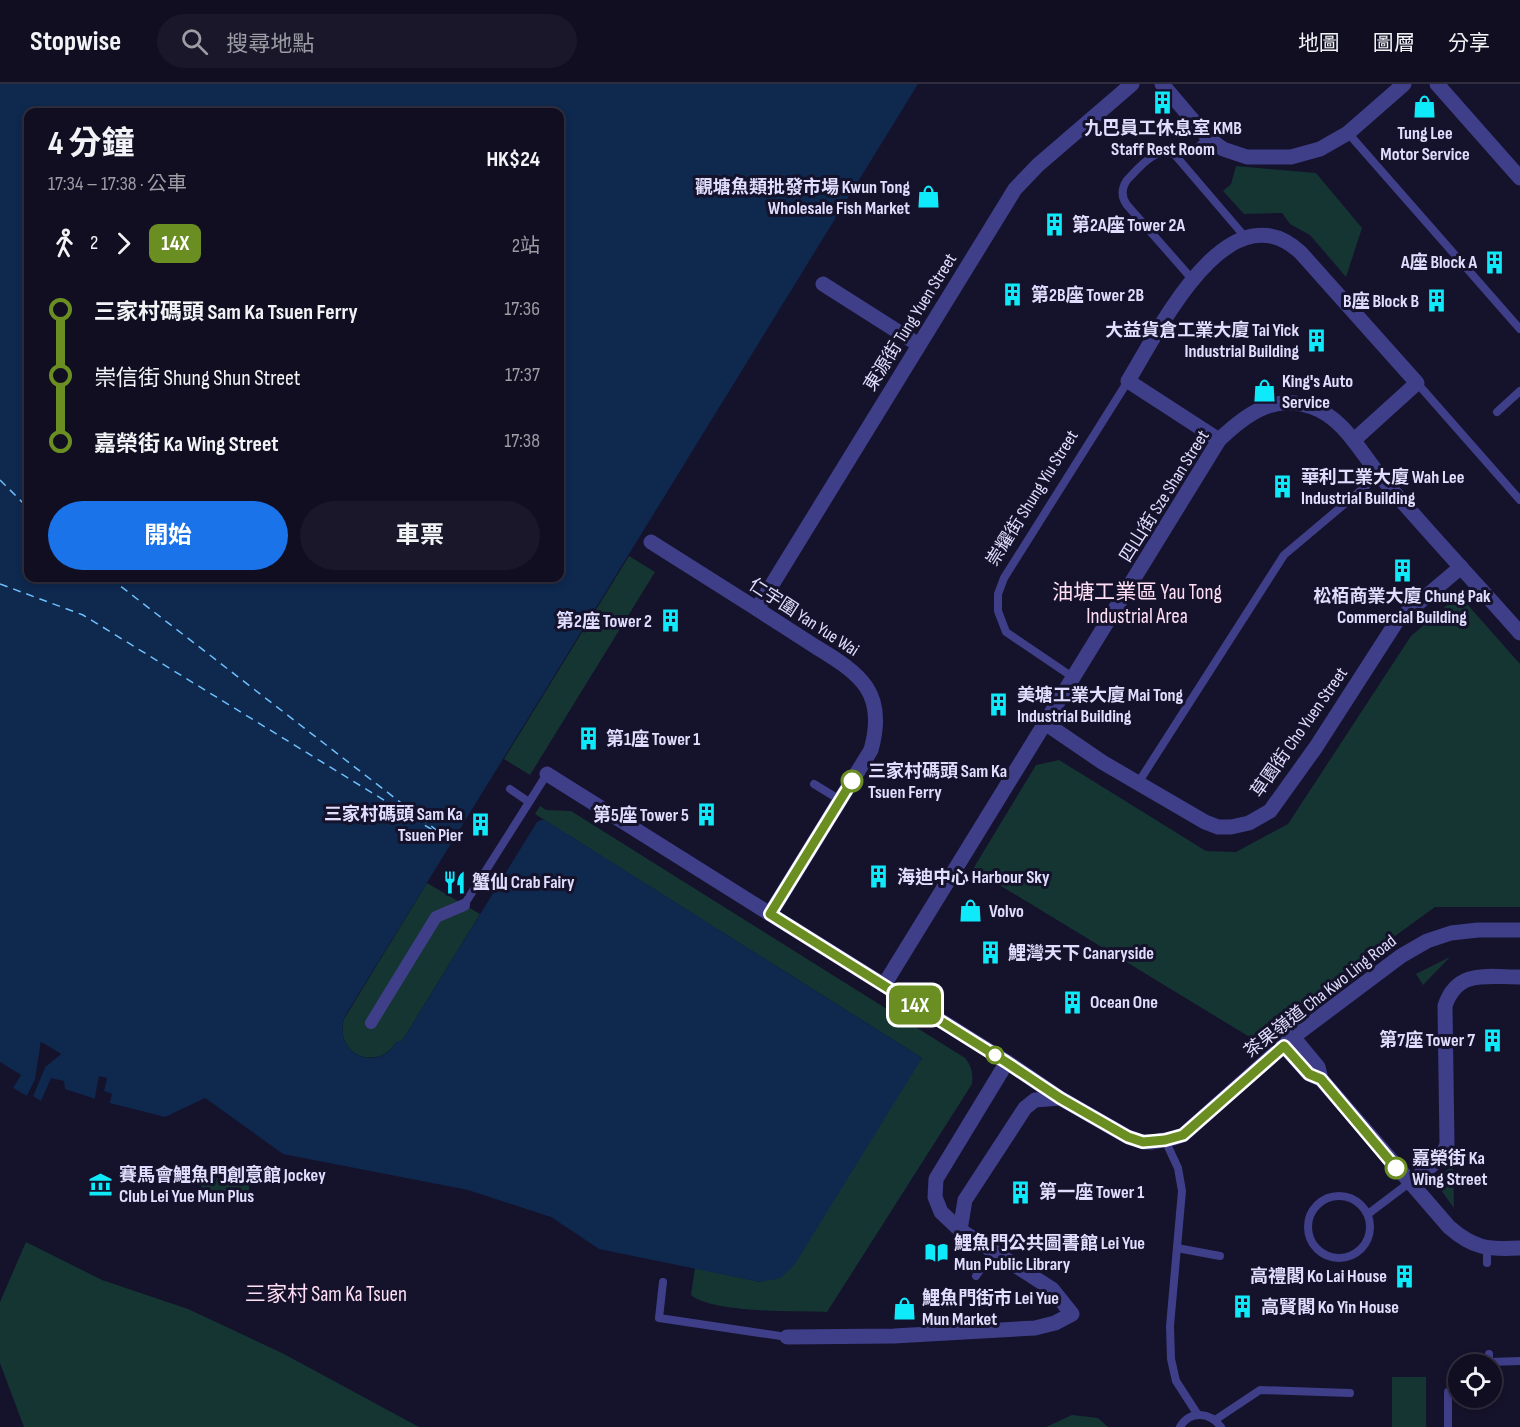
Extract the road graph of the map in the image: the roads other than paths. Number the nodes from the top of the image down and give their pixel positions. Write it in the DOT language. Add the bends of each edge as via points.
graph roads {
  1 [pos="1132,84"];
  2 [pos="1162,84"];
  3 [pos="1404,84"];
  4 [pos="1437,84"];
  5 [pos="1348,133"];
  6 [pos="1208,138"];
  7 [pos="1194,151"];
  8 [pos="1520,178"];
  9 [pos="1246,238"];
  10 [pos="1192,279"];
  11 [pos="823,284"];
  12 [pos="1520,329"];
  13 [pos="919,345"];
  14 [pos="1128,381"];
  15 [pos="1417,383"];
  16 [pos="1520,391"];
  17 [pos="1497,412"];
  18 [pos="1220,440"];
  19 [pos="1354,440"];
  20 [pos="1380,475"];
  21 [pos="1520,500"];
  22 [pos="651,542"];
  23 [pos="1461,567"];
  24 [pos="757,609"];
  25 [pos="1520,633"];
  26 [pos="1074,678"];
  27 [pos="1044,723"];
  28 [pos="546,774"];
  29 [pos="1138,783"];
  30 [pos="814,784"];
  31 [pos="510,789"];
  32 [pos="840,800"];
  33 [pos="529,802"];
  34 [pos="464,905"];
  35 [pos="770,914"];
  36 [pos="1520,930"];
  37 [pos="1520,977"];
  38 [pos="884,985"];
  39 [pos="371,1023"];
  40 [pos="1288,1042"];
  41 [pos="1006,1062"];
  42 [pos="1060,1098"];
  43 [pos="1165,1140"];
  44 [pos="1408,1183"];
  45 [pos="1368,1214"];
  46 [pos="960,1230"];
  47 [pos="1177,1248"];
  48 [pos="1520,1248"];
  49 [pos="993,1251"];
  50 [pos="1220,1256"];
  51 [pos="976,1276"];
  52 [pos="663,1282"];
  53 [pos="787,1337"];
  54 [pos="1520,1361"];
  55 [pos="1502,1362"];
  56 [pos="1350,1393"];
  57 [pos="1448,1408"];
  58 [pos="1198,1415"];
  59 [pos="1215,1420"];
  60 [pos="1180,1427"];
  61 [pos="1221,1427"];
  62 [pos="1448,1427"];
  1 -- 13 [label="street, 東源街 Tung Yuen Street" via="1015,189"];
  2 -- 6 [label="street"];
  3 -- 5 [label="street"];
  4 -- 8 [label="street"];
  5 -- 6 [label="street" via="1291,157 1247,157 1223,149"];
  5 -- 12 [label="lane"];
  6 -- 7 [label="lane"];
  9 -- 10 [label="street, 崇耀街 Shung Yiu Street" via="1222,249"];
  9 -- 10 [label="lane" via="1178,158 1170,153 1156,154 1126,180 1122,190 1124,201"];
  9 -- 15 [label="street, 崇耀街 Shung Yiu Street" via="1263,236 1296,248"];
  10 -- 14 [label="street, 崇耀街 Shung Yiu Street"];
  11 -- 13 [label="street"];
  13 -- 24 [label="street, 東源街 Tung Yuen Street"];
  14 -- 18 [label="street"];
  14 -- 26 [label="lane, 崇耀街 Shung Yiu Street" via="998,594 1006,632"];
  15 -- 19 [label="street"];
  15 -- 21 [label="lane, 崇耀街 Shung Yiu Street"];
  16 -- 17 [label="lane"];
  18 -- 19 [label="street, 四山街 Sze Shan Street" via="1254,411 1286,402 1311,406 1329,416"];
  18 -- 26 [label="street, 四山街 Sze Shan Street"];
  19 -- 20 [label="street, 四山街 Sze Shan Street"];
  20 -- 23 [label="street, 四山街 Sze Shan Street"];
  20 -- 29 [label="lane" via="1284,555"];
  22 -- 24 [label="street, 仁宇圍 Yan Yue Wai"];
  23 -- 25 [label="street, 四山街 Sze Shan Street"];
  23 -- 29 [label="street, 草園街 Cho Yuen Street" via="1397,621 1270,811 1249,823 1218,827"];
  24 -- 32 [label="street, 仁宇圍 Yan Yue Wai" via="850,668 869,692 875,713 875,736 871,750"];
  26 -- 27 [label="street, 四山街 Sze Shan Street"];
  27 -- 29 [label="street, 草園街 Cho Yuen Street"];
  27 -- 38 [label="street, 四山街 Sze Shan Street"];
  28 -- 33 [label="lane"];
  28 -- 35 [label="street"];
  30 -- 32 [label="lane"];
  31 -- 33 [label="lane"];
  32 -- 35 [label="street, 仁宇圍 Yan Yue Wai"];
  33 -- 34 [label="lane"];
  34 -- 39 [label="street" via="436,917"];
  35 -- 38 [label="street"];
  36 -- 40 [label="street, 茶果嶺道 Cha Kwo Ling Road" via="1451,933 1427,941 1401,956"];
  37 -- 44 [label="street" via="1467,979 1448,996 1448,1144 1439,1159"];
  38 -- 41 [label="street"];
  40 -- 43 [label="street, 茶果嶺道 Cha Kwo Ling Road" via="1183,1135"];
  40 -- 44 [label="street" via="1318,1067 1321,1079"];
  41 -- 42 [label="street"];
  41 -- 46 [label="street" via="936,1179 935,1197 941,1212"];
  42 -- 43 [label="street" via="1128,1137 1143,1142"];
  42 -- 46 [label="street" via="1035,1100 1025,1107 965,1200"];
  43 -- 47 [label="lane" via="1178,1168 1182,1191"];
  44 -- 45 [label="lane"];
  44 -- 48 [label="street" via="1449,1227 1487,1255"];
  45 -- 45 [label="lane" via="1370,1233 1366,1243 1351,1256 1331,1257 1310,1236 1310,1216 1333,1196 1353,1199"];
  46 -- 49 [label="street"];
  47 -- 50 [label="lane"];
  47 -- 58 [label="lane" via="1171,1359 1176,1381"];
  49 -- 51 [label="lane"];
  49 -- 53 [label="street" via="1052,1289 1072,1314 1035,1328"];
  52 -- 53 [label="lane" via="659,1318"];
  54 -- 55 [label="lane"];
  56 -- 59 [label="lane" via="1260,1390"];
  57 -- 62 [label="lane"];
  58 -- 59 [label="lane"];
  58 -- 60 [label="lane"];
  59 -- 61 [label="lane"];
}
